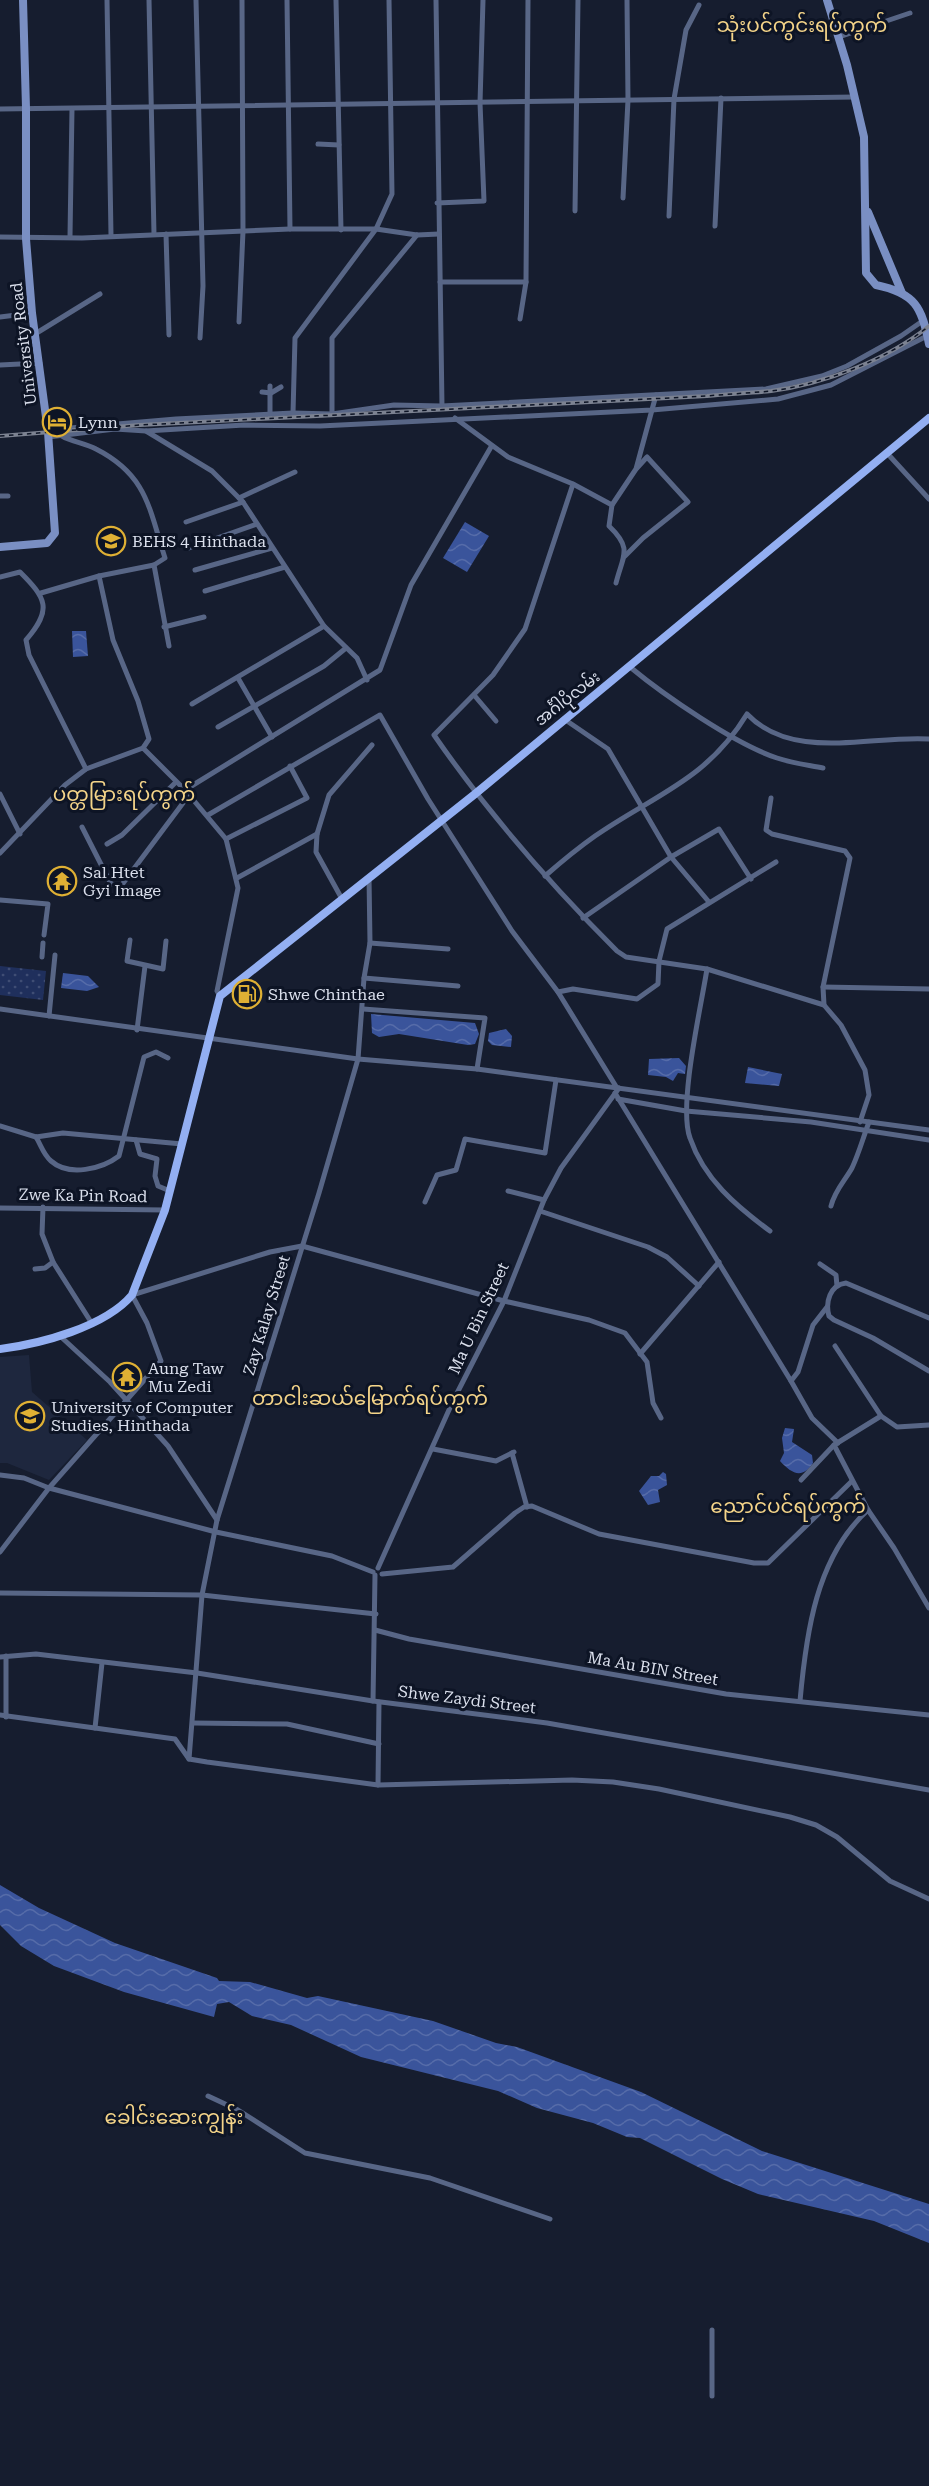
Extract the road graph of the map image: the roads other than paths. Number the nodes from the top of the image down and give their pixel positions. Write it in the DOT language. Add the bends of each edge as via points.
graph roads {
  1 [pos="23,0"];
  2 [pos="107,0"];
  3 [pos="149,0"];
  4 [pos="196,0"];
  5 [pos="242,0"];
  6 [pos="287,0"];
  7 [pos="336,0"];
  8 [pos="389,0"];
  9 [pos="436,0"];
  10 [pos="483,0"];
  11 [pos="528,0"];
  12 [pos="578,0"];
  13 [pos="627,0"];
  14 [pos="827,0"];
  15 [pos="699,5"];
  16 [pos="910,13"];
  17 [pos="839,37"];
  18 [pos="855,97"];
  19 [pos="721,98"];
  20 [pos="674,99"];
  21 [pos="527,100"];
  22 [pos="628,100"];
  23 [pos="576,102"];
  24 [pos="480,103"];
  25 [pos="290,104"];
  26 [pos="436,104"];
  27 [pos="339,105"];
  28 [pos="389,105"];
  29 [pos="242,106"];
  30 [pos="152,107"];
  31 [pos="197,107"];
  32 [pos="27,108"];
  33 [pos="109,108"];
  34 [pos="0,109"];
  35 [pos="72,110"];
  36 [pos="318,144"];
  37 [pos="339,145"];
  38 [pos="623,198"];
  39 [pos="437,203"];
  40 [pos="867,209"];
  41 [pos="574,211"];
  42 [pos="669,216"];
  43 [pos="715,226"];
  44 [pos="290,229"];
  45 [pos="341,230"];
  46 [pos="376,230"];
  47 [pos="243,231"];
  48 [pos="201,233"];
  49 [pos="154,234"];
  50 [pos="165,234"];
  51 [pos="439,234"];
  52 [pos="111,235"];
  53 [pos="417,235"];
  54 [pos="70,236"];
  55 [pos="0,237"];
  56 [pos="26,239"];
  57 [pos="440,282"];
  58 [pos="526,282"];
  59 [pos="902,293"];
  60 [pos="100,294"];
  61 [pos="32,313"];
  62 [pos="0,317"];
  63 [pos="520,319"];
  64 [pos="924,320"];
  65 [pos="239,321"];
  66 [pos="35,334"];
  67 [pos="169,334"];
  68 [pos="200,338"];
  69 [pos="928,338"];
  70 [pos="40,363"];
  71 [pos="0,365"];
  72 [pos="270,386"];
  73 [pos="281,387"];
  74 [pos="262,392"];
  75 [pos="271,393"];
  76 [pos="656,395"];
  77 [pos="442,406"];
  78 [pos="652,410"];
  79 [pos="293,413"];
  80 [pos="332,414"];
  81 [pos="270,415"];
  82 [pos="455,418"];
  83 [pos="929,418"];
  84 [pos="146,430"];
  85 [pos="47,433"];
  86 [pos="62,436"];
  87 [pos="491,447"];
  88 [pos="886,452"];
  89 [pos="636,469"];
  90 [pos="295,472"];
  91 [pos="573,484"];
  92 [pos="0,496"];
  93 [pos="8,496"];
  94 [pos="929,499"];
  95 [pos="241,500"];
  96 [pos="612,505"];
  97 [pos="186,522"];
  98 [pos="257,524"];
  99 [pos="0,547"];
  100 [pos="189,548"];
  101 [pos="272,548"];
  102 [pos="625,556"];
  103 [pos="154,565"];
  104 [pos="285,567"];
  105 [pos="195,570"];
  106 [pos="99,576"];
  107 [pos="0,577"];
  108 [pos="616,583"];
  109 [pos="205,591"];
  110 [pos="41,593"];
  111 [pos="204,617"];
  112 [pos="324,626"];
  113 [pos="164,627"];
  114 [pos="169,646"];
  115 [pos="346,648"];
  116 [pos="630,667"];
  117 [pos="238,678"];
  118 [pos="367,680"];
  119 [pos="474,695"];
  120 [pos="192,705"];
  121 [pos="255,707"];
  122 [pos="564,719"];
  123 [pos="496,721"];
  124 [pos="218,727"];
  125 [pos="734,736"];
  126 [pos="272,737"];
  127 [pos="929,739"];
  128 [pos="372,745"];
  129 [pos="143,748"];
  130 [pos="290,766"];
  131 [pos="823,768"];
  132 [pos="86,770"];
  133 [pos="176,782"];
  134 [pos="187,793"];
  135 [pos="475,794"];
  136 [pos="771,798"];
  137 [pos="1,799"];
  138 [pos="644,808"];
  139 [pos="208,815"];
  140 [pos="442,819"];
  141 [pos="82,827"];
  142 [pos="20,834"];
  143 [pos="318,834"];
  144 [pos="226,839"];
  145 [pos="107,844"];
  146 [pos="0,853"];
  147 [pos="671,857"];
  148 [pos="776,862"];
  149 [pos="544,876"];
  150 [pos="369,877"];
  151 [pos="237,878"];
  152 [pos="751,879"];
  153 [pos="342,899"];
  154 [pos="0,900"];
  155 [pos="709,902"];
  156 [pos="583,918"];
  157 [pos="44,935"];
  158 [pos="130,940"];
  159 [pos="166,941"];
  160 [pos="43,943"];
  161 [pos="370,943"];
  162 [pos="448,949"];
  163 [pos="56,955"];
  164 [pos="42,957"];
  165 [pos="659,960"];
  166 [pos="145,966"];
  167 [pos="707,969"];
  168 [pos="364,978"];
  169 [pos="458,986"];
  170 [pos="823,987"];
  171 [pos="929,989"];
  172 [pos="558,992"];
  173 [pos="220,996"];
  174 [pos="824,1005"];
  175 [pos="0,1009"];
  176 [pos="363,1009"];
  177 [pos="48,1016"];
  178 [pos="137,1030"];
  179 [pos="210,1037"];
  180 [pos="168,1058"];
  181 [pos="358,1059"];
  182 [pos="477,1069"];
  183 [pos="556,1080"];
  184 [pos="617,1092"];
  185 [pos="687,1099"];
  186 [pos="686,1111"];
  187 [pos="860,1122"];
  188 [pos="869,1122"];
  189 [pos="0,1126"];
  190 [pos="929,1130"];
  191 [pos="865,1133"];
  192 [pos="36,1137"];
  193 [pos="124,1139"];
  194 [pos="136,1140"];
  195 [pos="929,1140"];
  196 [pos="182,1144"];
  197 [pos="170,1191"];
  198 [pos="508,1191"];
  199 [pos="544,1200"];
  200 [pos="425,1202"];
  201 [pos="831,1206"];
  202 [pos="43,1207"];
  203 [pos="0,1208"];
  204 [pos="165,1210"];
  205 [pos="540,1211"];
  206 [pos="770,1231"];
  207 [pos="302,1246"];
  208 [pos="53,1262"];
  209 [pos="719,1262"];
  210 [pos="820,1264"];
  211 [pos="34,1269"];
  212 [pos="699,1286"];
  213 [pos="837,1286"];
  214 [pos="132,1295"];
  215 [pos="504,1301"];
  216 [pos="827,1307"];
  217 [pos="929,1318"];
  218 [pos="91,1322"];
  219 [pos="60,1336"];
  220 [pos="836,1346"];
  221 [pos="0,1349"];
  222 [pos="640,1354"];
  223 [pos="929,1371"];
  224 [pos="791,1381"];
  225 [pos="127,1402"];
  226 [pos="881,1416"];
  227 [pos="661,1418"];
  228 [pos="929,1425"];
  229 [pos="836,1444"];
  230 [pos="433,1449"];
  231 [pos="0,1475"];
  232 [pos="801,1480"];
  233 [pos="852,1481"];
  234 [pos="49,1488"];
  235 [pos="527,1507"];
  236 [pos="868,1510"];
  237 [pos="217,1520"];
  238 [pos="216,1532"];
  239 [pos="0,1552"];
  240 [pos="377,1572"];
  241 [pos="0,1593"];
  242 [pos="202,1594"];
  243 [pos="929,1608"];
  244 [pos="376,1614"];
  245 [pos="375,1630"];
  246 [pos="3,1656"];
  247 [pos="102,1663"];
  248 [pos="197,1673"];
  249 [pos="376,1701"];
  250 [pos="801,1701"];
  251 [pos="929,1715"];
  252 [pos="3,1716"];
  253 [pos="193,1723"];
  254 [pos="95,1728"];
  255 [pos="379,1744"];
  256 [pos="189,1759"];
  257 [pos="378,1785"];
  258 [pos="929,1790"];
  259 [pos="929,1899"];
  260 [pos="208,2096"];
  261 [pos="550,2219"];
  262 [pos="712,2330"];
  263 [pos="712,2396"];
  1 -- 32 [label="street, University Road"];
  2 -- 33 [label="street"];
  3 -- 30 [label="street"];
  4 -- 31 [label="street"];
  5 -- 29 [label="street"];
  6 -- 25 [label="street"];
  7 -- 27 [label="street"];
  8 -- 28 [label="street"];
  9 -- 26 [label="street"];
  10 -- 24 [label="street"];
  11 -- 21 [label="street"];
  12 -- 23 [label="street"];
  13 -- 22 [label="street"];
  14 -- 17 [label="street"];
  15 -- 20 [label="street" via="686,30"];
  16 -- 17 [label="street"];
  17 -- 18 [label="street"];
  18 -- 19 [label="street"];
  18 -- 40 [label="street" via="865,150"];
  19 -- 20 [label="street"];
  19 -- 43 [label="street"];
  20 -- 22 [label="street"];
  20 -- 42 [label="street"];
  21 -- 23 [label="street"];
  21 -- 24 [label="street"];
  21 -- 58 [label="street"];
  22 -- 23 [label="street"];
  22 -- 38 [label="street"];
  23 -- 41 [label="street"];
  24 -- 26 [label="street"];
  24 -- 39 [label="street" via="483,201"];
  25 -- 27 [label="street"];
  25 -- 29 [label="street"];
  25 -- 44 [label="street"];
  26 -- 28 [label="street"];
  26 -- 39 [label="street"];
  27 -- 28 [label="street"];
  27 -- 37 [label="street"];
  28 -- 46 [label="street" via="392,194"];
  29 -- 31 [label="street"];
  29 -- 47 [label="street"];
  30 -- 31 [label="street"];
  30 -- 33 [label="street"];
  30 -- 49 [label="street"];
  31 -- 48 [label="street"];
  32 -- 34 [label="street"];
  32 -- 35 [label="street"];
  32 -- 56 [label="street, University Road"];
  33 -- 35 [label="street"];
  33 -- 52 [label="street"];
  35 -- 54 [label="street"];
  36 -- 37 [label="street"];
  37 -- 45 [label="street"];
  39 -- 51 [label="street"];
  40 -- 59 [label="street"];
  40 -- 59 [label="street" via="868,277 876,285"];
  44 -- 45 [label="street"];
  44 -- 47 [label="street"];
  45 -- 46 [label="street"];
  46 -- 53 [label="street"];
  46 -- 79 [label="street" via="294,338"];
  47 -- 48 [label="street"];
  47 -- 65 [label="street"];
  48 -- 50 [label="street"];
  48 -- 68 [label="street"];
  49 -- 50 [label="street"];
  49 -- 52 [label="street"];
  50 -- 67 [label="street"];
  51 -- 53 [label="street"];
  51 -- 57 [label="street"];
  52 -- 54 [label="street"];
  53 -- 80 [label="street" via="332,338"];
  54 -- 56 [label="street"];
  55 -- 56 [label="street"];
  56 -- 61 [label="street, University Road"];
  57 -- 58 [label="street"];
  57 -- 77 [label="street"];
  58 -- 63 [label="street"];
  59 -- 64 [label="street" via="914,299"];
  60 -- 66 [label="street"];
  61 -- 62 [label="street"];
  61 -- 66 [label="street, University Road"];
  64 -- 69 [label="street"];
  64 -- 76 [label="street" via="892,341 822,376 765,388"];
  66 -- 70 [label="street, University Road"];
  69 -- 78 [label="street" via="831,385 778,399"];
  70 -- 71 [label="street"];
  70 -- 85 [label="street, University Road"];
  72 -- 75 [label="street"];
  73 -- 75 [label="street"];
  74 -- 75 [label="street"];
  75 -- 81 [label="street"];
  76 -- 77 [label="street"];
  76 -- 78 [label="street"];
  77 -- 80 [label="street" via="394,405"];
  78 -- 82 [label="street"];
  78 -- 89 [label="street"];
  79 -- 80 [label="street"];
  79 -- 81 [label="street"];
  81 -- 85 [label="street" via="135,422"];
  82 -- 84 [label="street"];
  82 -- 87 [label="street"];
  83 -- 88 [label="main road, အင်္ဂါပိုလမ်း"];
  84 -- 86 [label="street" via="115,429"];
  84 -- 95 [label="street" via="212,471"];
  85 -- 86 [label="street"];
  85 -- 99 [label="street, University Road" via="55,533 47,543"];
  86 -- 103 [label="street" via="110,456 136,478 165,558"];
  87 -- 91 [label="street"];
  87 -- 118 [label="street" via="424,557 381,670"];
  88 -- 94 [label="street"];
  88 -- 116 [label="main road, အင်္ဂါပိုလမ်း"];
  89 -- 96 [label="street"];
  89 -- 102 [label="street" via="647,457 688,502"];
  90 -- 95 [label="street"];
  91 -- 96 [label="street"];
  91 -- 119 [label="street" via="525,629"];
  92 -- 93 [label="street"];
  95 -- 97 [label="street"];
  95 -- 98 [label="street"];
  96 -- 102 [label="street" via="609,526 623,539"];
  98 -- 100 [label="street"];
  98 -- 101 [label="street"];
  101 -- 104 [label="street"];
  101 -- 105 [label="street"];
  102 -- 108 [label="street"];
  103 -- 106 [label="street"];
  103 -- 113 [label="street"];
  104 -- 109 [label="street"];
  104 -- 112 [label="street"];
  106 -- 110 [label="street"];
  106 -- 129 [label="street" via="112,640 138,700 149,739"];
  107 -- 110 [label="street" via="20,572"];
  110 -- 132 [label="street" via="42,615 26,640 29,655"];
  111 -- 113 [label="street"];
  112 -- 115 [label="street"];
  112 -- 117 [label="street"];
  113 -- 114 [label="street"];
  115 -- 118 [label="street" via="357,658"];
  115 -- 121 [label="street" via="324,666"];
  116 -- 122 [label="main road, အင်္ဂါပိုလမ်း"];
  116 -- 125 [label="street" via="653,686"];
  117 -- 120 [label="street"];
  117 -- 121 [label="street"];
  118 -- 126 [label="street"];
  119 -- 123 [label="street"];
  119 -- 135 [label="street" via="434,735"];
  121 -- 124 [label="street"];
  121 -- 126 [label="street"];
  122 -- 135 [label="main road, အင်္ဂါပိုလမ်း"];
  122 -- 138 [label="street" via="608,749"];
  125 -- 127 [label="street" via="747,714 770,734 814,742 861,742 889,737"];
  125 -- 131 [label="street" via="777,758"];
  125 -- 138 [label="street" via="699,771"];
  126 -- 134 [label="street"];
  128 -- 143 [label="street" via="329,795"];
  129 -- 132 [label="street"];
  129 -- 133 [label="street"];
  130 -- 139 [label="street"];
  130 -- 140 [label="street" via="380,715"];
  130 -- 144 [label="street" via="307,798"];
  132 -- 142 [label="street" via="65,785"];
  133 -- 134 [label="street"];
  133 -- 145 [label="street" via="122,835"];
  134 -- 139 [label="street"];
  134 -- 141 [label="street" via="121,886 111,884"];
  135 -- 140 [label="main road, အင်္ဂါပိုလမ်း"];
  135 -- 149 [label="street"];
  136 -- 170 [label="street" via="766,830 845,851 850,858"];
  137 -- 142 [label="street"];
  138 -- 147 [label="street"];
  138 -- 149 [label="street" via="596,835"];
  139 -- 144 [label="street"];
  140 -- 150 [label="main road, အင်္ဂါပိုလမ်း"];
  140 -- 172 [label="street" via="512,932"];
  142 -- 146 [label="street"];
  143 -- 151 [label="street"];
  143 -- 153 [label="street" via="316,852"];
  144 -- 151 [label="street"];
  147 -- 152 [label="street" via="719,829"];
  147 -- 155 [label="street"];
  147 -- 156 [label="street"];
  148 -- 152 [label="street"];
  149 -- 156 [label="street"];
  150 -- 153 [label="main road, အင်္ဂါပိုလမ်း"];
  150 -- 161 [label="street, Zay Kalay Street"];
  151 -- 173 [label="street" via="217,991"];
  152 -- 155 [label="street"];
  153 -- 173 [label="main road, အင်္ဂါပိုလမ်း"];
  154 -- 157 [label="street" via="48,904"];
  155 -- 165 [label="street" via="667,929"];
  156 -- 165 [label="street" via="627,957"];
  158 -- 166 [label="street" via="127,960"];
  159 -- 166 [label="street" via="163,969"];
  160 -- 164 [label="street"];
  161 -- 162 [label="street"];
  161 -- 168 [label="street, Zay Kalay Street"];
  163 -- 177 [label="street"];
  165 -- 167 [label="street"];
  165 -- 172 [label="street" via="658,984 637,999 573,989"];
  166 -- 178 [label="street"];
  167 -- 174 [label="street"];
  167 -- 185 [label="street"];
  168 -- 169 [label="street"];
  168 -- 176 [label="street, Zay Kalay Street"];
  170 -- 171 [label="street"];
  170 -- 174 [label="street"];
  172 -- 184 [label="street"];
  173 -- 179 [label="main road"];
  174 -- 187 [label="street" via="841,1025 865,1070 869,1095"];
  175 -- 177 [label="street"];
  176 -- 181 [label="street, Zay Kalay Street"];
  176 -- 182 [label="street" via="485,1018"];
  177 -- 178 [label="street"];
  178 -- 179 [label="street"];
  179 -- 181 [label="street"];
  179 -- 196 [label="main road"];
  180 -- 193 [label="street" via="156,1052 144,1056"];
  181 -- 182 [label="street"];
  181 -- 207 [label="street, Zay Kalay Street"];
  182 -- 183 [label="street"];
  183 -- 184 [label="street"];
  183 -- 200 [label="street" via="545,1153 465,1139 456,1170 437,1175"];
  184 -- 185 [label="street"];
  184 -- 186 [label="street"];
  184 -- 199 [label="street, Ma U Bin Street" via="561,1167"];
  184 -- 209 [label="street"];
  185 -- 186 [label="street"];
  185 -- 187 [label="street"];
  186 -- 191 [label="street" via="811,1122"];
  186 -- 206 [label="street" via="689,1137 711,1176 734,1204"];
  187 -- 188 [label="street"];
  188 -- 190 [label="street"];
  188 -- 191 [label="street"];
  189 -- 192 [label="street"];
  191 -- 195 [label="street"];
  191 -- 201 [label="street" via="861,1149 850,1172 835,1190"];
  192 -- 193 [label="street" via="63,1133"];
  192 -- 193 [label="street" via="50,1160 66,1168 90,1169 110,1164 119,1156"];
  193 -- 194 [label="street"];
  194 -- 196 [label="street"];
  194 -- 197 [label="street" via="140,1155 157,1159 158,1186"];
  196 -- 197 [label="main road"];
  197 -- 204 [label="main road"];
  198 -- 199 [label="street"];
  199 -- 205 [label="street, Ma U Bin Street"];
  202 -- 203 [label="street, Zwe Ka Pin Road"];
  202 -- 204 [label="street, Zwe Ka Pin Road"];
  202 -- 208 [label="street" via="42,1234"];
  204 -- 214 [label="main road"];
  205 -- 212 [label="street" via="648,1248 667,1257"];
  205 -- 215 [label="street, Ma U Bin Street"];
  207 -- 214 [label="street" via="270,1252"];
  207 -- 215 [label="street"];
  207 -- 237 [label="street, Zay Kalay Street"];
  208 -- 211 [label="street" via="45,1269"];
  208 -- 218 [label="street"];
  209 -- 212 [label="street"];
  209 -- 224 [label="street"];
  210 -- 213 [label="street" via="836,1275"];
  212 -- 222 [label="street"];
  213 -- 216 [label="street"];
  213 -- 217 [label="street" via="846,1283"];
  214 -- 218 [label="main road" via="123,1306"];
  214 -- 225 [label="street" via="161,1361"];
  215 -- 222 [label="street" via="589,1320 625,1333"];
  215 -- 230 [label="street, Ma U Bin Street"];
  216 -- 223 [label="street" via="834,1320"];
  216 -- 224 [label="street" via="813,1325 798,1372"];
  218 -- 219 [label="main road"];
  219 -- 221 [label="main road"];
  219 -- 225 [label="street"];
  220 -- 226 [label="street"];
  222 -- 227 [label="street" via="647,1362 653,1403"];
  224 -- 229 [label="street" via="812,1418"];
  225 -- 234 [label="street"];
  225 -- 237 [label="street" via="168,1446"];
  226 -- 228 [label="street" via="897,1427"];
  226 -- 229 [label="street"];
  229 -- 232 [label="street"];
  229 -- 233 [label="street"];
  230 -- 235 [label="street" via="496,1461 513,1452"];
  230 -- 240 [label="street, Ma U Bin Street"];
  231 -- 234 [label="street" via="24,1478"];
  233 -- 235 [label="street" via="768,1563 762,1564 599,1534"];
  233 -- 236 [label="street"];
  234 -- 238 [label="street"];
  234 -- 239 [label="street"];
  235 -- 240 [label="street" via="508,1518 453,1567"];
  236 -- 243 [label="street"];
  236 -- 250 [label="street" via="848,1530 831,1559 816,1603"];
  237 -- 238 [label="street, Zay Kalay Street"];
  238 -- 240 [label="street" via="332,1556"];
  238 -- 242 [label="street, Zay Kalay Street"];
  240 -- 244 [label="street, Ma U Bin Street"];
  241 -- 242 [label="street"];
  242 -- 244 [label="street"];
  242 -- 248 [label="street, Zay Kalay Street"];
  244 -- 245 [label="street, Ma U Bin Street"];
  245 -- 249 [label="street, Ma U Bin Street"];
  245 -- 250 [label="street, Ma Au BIN Street" via="700,1690"];
  246 -- 247 [label="street, Shwe Zaydi Street" via="36,1654"];
  246 -- 252 [label="street"];
  247 -- 248 [label="street, Shwe Zaydi Street"];
  247 -- 254 [label="street"];
  248 -- 249 [label="street, Shwe Zaydi Street"];
  248 -- 253 [label="street, Zay Kalay Street"];
  249 -- 255 [label="street, Ma U Bin Street"];
  249 -- 258 [label="street, Shwe Zaydi Street" via="547,1723"];
  250 -- 251 [label="street, Ma Au BIN Street"];
  252 -- 254 [label="street"];
  253 -- 255 [label="street" via="286,1724"];
  253 -- 256 [label="street, Zay Kalay Street"];
  254 -- 256 [label="street" via="175,1739"];
  255 -- 257 [label="street, Ma U Bin Street"];
  256 -- 257 [label="street"];
  257 -- 259 [label="street" via="572,1780 613,1782 704,1798 816,1825 837,1837 890,1881"];
  260 -- 261 [label="street" via="238,2110 305,2153 430,2178"];
  262 -- 263 [label="street"];
}
